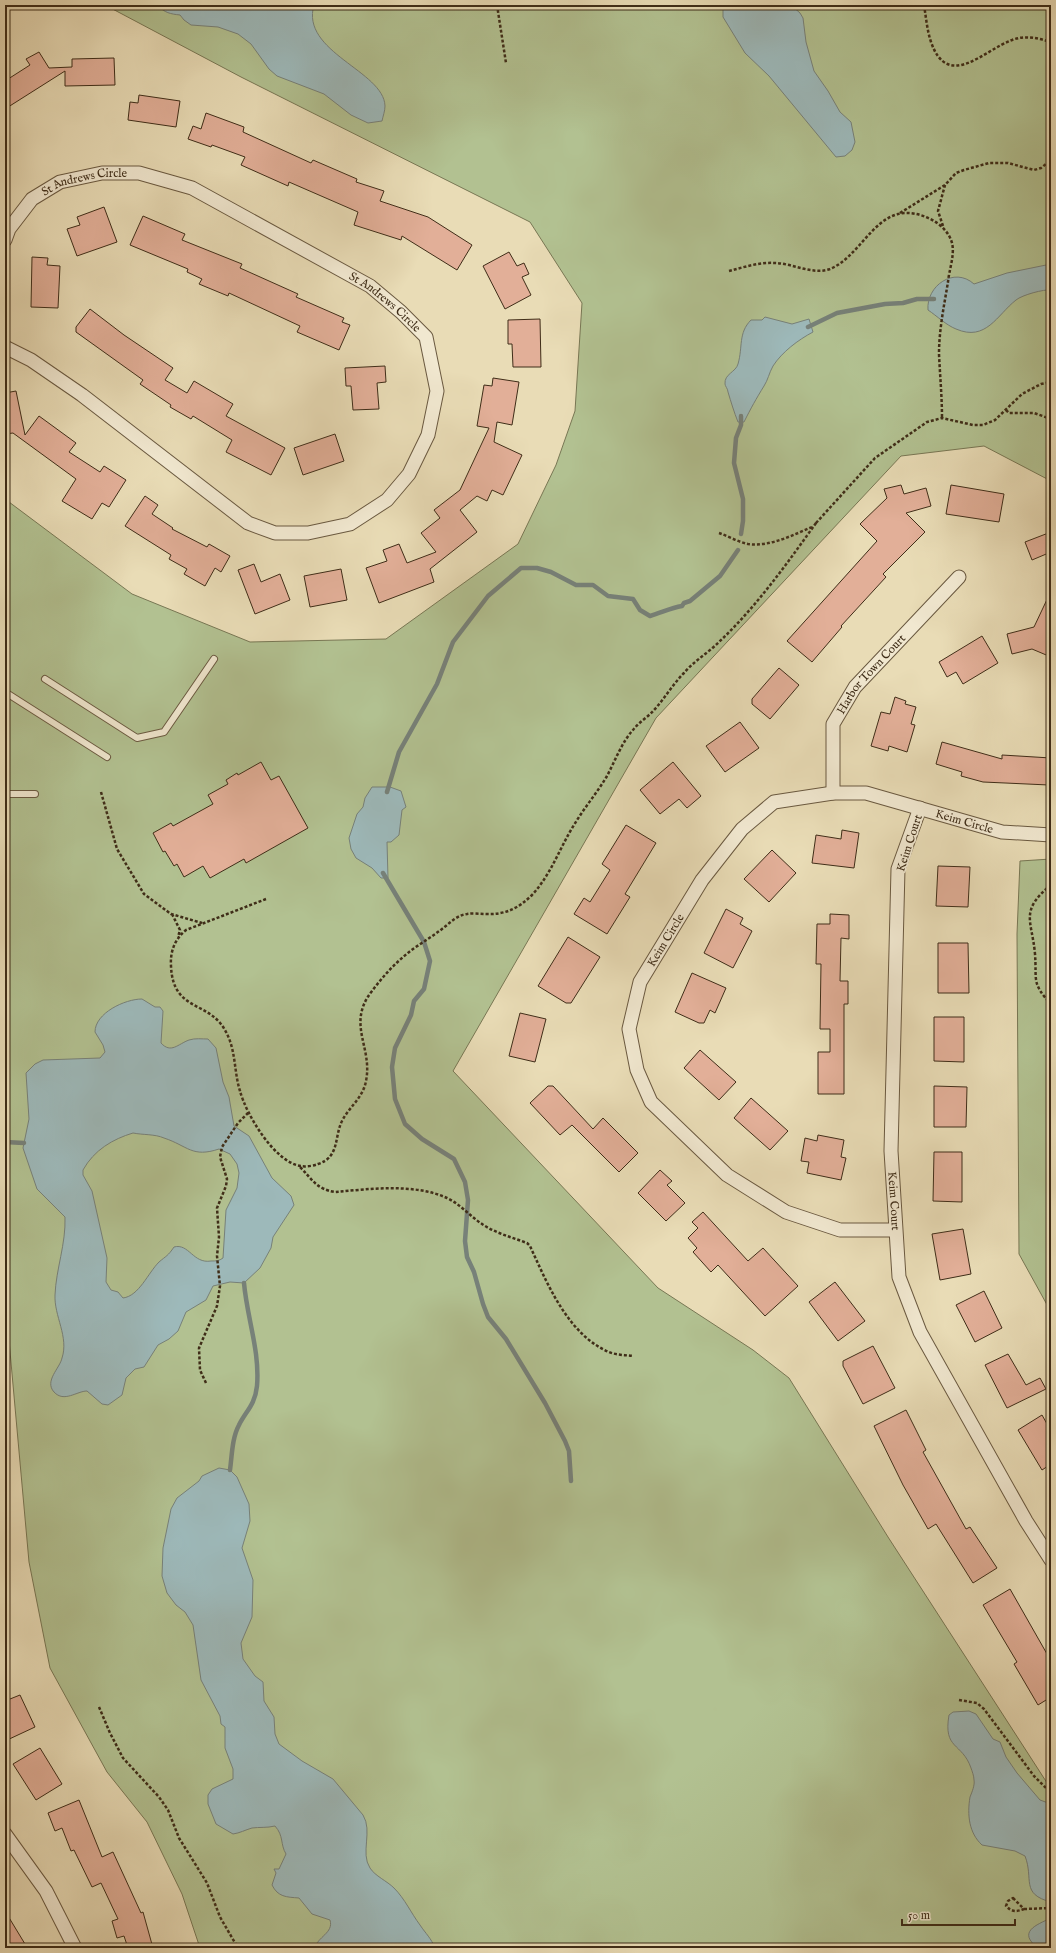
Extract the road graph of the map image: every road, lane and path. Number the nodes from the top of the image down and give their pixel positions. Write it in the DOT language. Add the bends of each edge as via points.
graph roads {
  1 [pos="497,5"];
  2 [pos="924,5"];
  3 [pos="1051,42"];
  4 [pos="506,63"];
  5 [pos="1051,160"];
  6 [pos="945,185"];
  7 [pos="897,214"];
  8 [pos="943,226"];
  9 [pos="5,240"];
  10 [pos="728,271"];
  11 [pos="5,347"];
  12 [pos="1051,382"];
  13 [pos="1006,410"];
  14 [pos="942,418"];
  15 [pos="1051,419"];
  16 [pos="816,523"];
  17 [pos="719,533"];
  18 [pos="959,577"];
  19 [pos="214,658"];
  20 [pos="44,679"];
  21 [pos="5,692"];
  22 [pos="107,757"];
  23 [pos="101,792"];
  24 [pos="833,793"];
  25 [pos="5,794"];
  26 [pos="35,794"];
  27 [pos="920,808"];
  28 [pos="1051,835"];
  29 [pos="1051,885"];
  30 [pos="266,899"];
  31 [pos="172,914"];
  32 [pos="202,923"];
  33 [pos="178,937"];
  34 [pos="1051,1004"];
  35 [pos="248,1114"];
  36 [pos="299,1167"];
  37 [pos="895,1230"];
  38 [pos="633,1356"];
  39 [pos="206,1384"];
  40 [pos="1051,1560"];
  41 [pos="959,1700"];
  42 [pos="99,1707"];
  43 [pos="1051,1793"];
  44 [pos="5,1834"];
  45 [pos="1051,1908"];
  46 [pos="1024,1909"];
  47 [pos="75,1948"];
  48 [pos="238,1948"];
  1 -- 4 [label="path"];
  2 -- 3 [label="path" via="931,41 939,57 946,63 956,66 967,64 1012,40 1032,37"];
  5 -- 6 [label="path" via="1034,170 1008,163 989,163 956,173"];
  6 -- 7 [label="path"];
  6 -- 8 [label="path" via="938,211"];
  7 -- 8 [label="path" via="925,217"];
  7 -- 10 [label="path" via="884,221 844,261 829,269 814,270 769,263"];
  8 -- 14 [label="path" via="952,245 939,354"];
  9 -- 11 [label="street, St Andrews Circle" via="9,229 32,199 60,182 102,173 139,173 192,188 370,286 402,312 426,337 437,391 428,435 409,474 387,500 350,524 308,534 274,534 248,523 82,395 31,360"];
  12 -- 13 [label="path" via="1022,394"];
  13 -- 14 [label="path" via="995,420 983,425"];
  13 -- 15 [label="path" via="1009,413 1034,413"];
  14 -- 16 [label="path" via="927,422 875,458"];
  16 -- 17 [label="path" via="790,537 760,545 748,544"];
  16 -- 36 [label="path" via="782,570 720,642 684,672 655,709 632,731 598,791 574,824 552,870 531,895 507,912 493,915 466,914 451,921 410,951 387,972 362,1008 360,1029 368,1066 366,1083 359,1100 342,1122 335,1150 330,1158 315,1165"];
  18 -- 24 [label="street, Harbor Town Court" via="855,688 833,724"];
  19 -- 20 [label="lane" via="164,732 137,738"];
  21 -- 22 [label="lane"];
  23 -- 31 [label="path" via="117,848 144,894"];
  24 -- 27 [label="street, Keim Circle" via="866,793"];
  24 -- 37 [label="street, Keim Circle" via="774,802 742,829 702,880 640,982 629,1029 637,1070 651,1102 727,1175 786,1212 833,1228"];
  25 -- 26 [label="lane"];
  27 -- 28 [label="street, Keim Circle" via="1002,832"];
  27 -- 37 [label="street, Keim Court" via="898,869 891,1151"];
  29 -- 34 [label="path" via="1033,903 1030,930 1035,953 1035,981 1039,992"];
  30 -- 32 [label="path"];
  31 -- 32 [label="path"];
  31 -- 33 [label="path" via="180,930"];
  32 -- 33 [label="path" via="186,930"];
  33 -- 35 [label="path" via="170,958 172,981 178,993 211,1014 226,1031 233,1048 234,1067"];
  35 -- 36 [label="path" via="276,1152"];
  35 -- 39 [label="path" via="238,1123 220,1156 227,1179 217,1208 220,1286 217,1306 199,1348 200,1370"];
  36 -- 38 [label="path" via="314,1183 327,1191 388,1188 429,1192 448,1198 481,1224 530,1246 553,1297 578,1329 593,1343 609,1352"];
  37 -- 40 [label="street, Keim Court" via="898,1277 920,1332 1022,1514"];
  41 -- 43 [label="path" via="977,1703 984,1709 1034,1776"];
  42 -- 48 [label="path" via="123,1758 168,1810 179,1838 207,1883 220,1918"];
  44 -- 47 [label="street" via="46,1891"];
  45 -- 46 [label="path"];
  46 -- 46 [label="path" via="1013,1898 1006,1906 1011,1911"];
}
